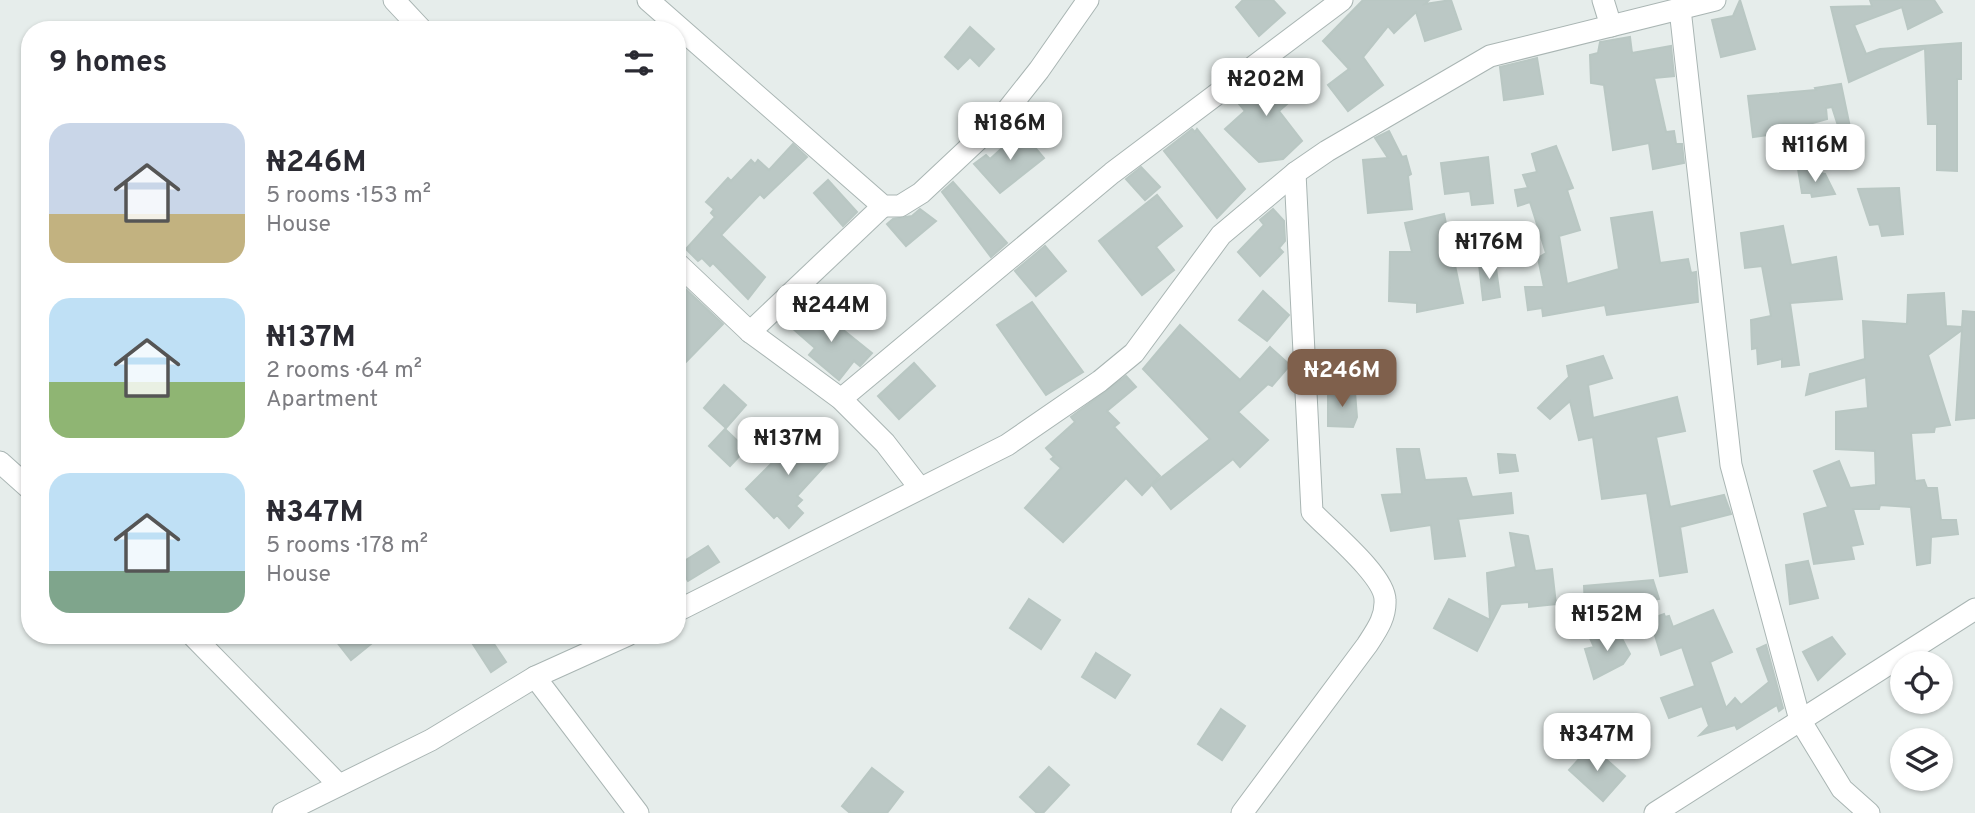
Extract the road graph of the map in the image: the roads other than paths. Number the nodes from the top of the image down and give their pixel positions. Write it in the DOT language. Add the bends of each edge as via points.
graph roads {
  1 [pos="394,0"];
  2 [pos="648,0"];
  3 [pos="1088,0"];
  4 [pos="1342,0"];
  5 [pos="1603,0"];
  6 [pos="1715,0"];
  7 [pos="1679,9"];
  8 [pos="414,21"];
  9 [pos="672,21"];
  10 [pos="1611,26"];
  11 [pos="686,33"];
  12 [pos="1295,173"];
  13 [pos="883,206"];
  14 [pos="686,271"];
  15 [pos="750,332"];
  16 [pos="841,399"];
  17 [pos="0,462"];
  18 [pos="21,481"];
  19 [pos="919,487"];
  20 [pos="686,606"];
  21 [pos="1975,609"];
  22 [pos="201,644"];
  23 [pos="608,644"];
  24 [pos="535,677"];
  25 [pos="1800,720"];
  26 [pos="339,785"];
  27 [pos="283,813"];
  28 [pos="638,813"];
  29 [pos="1242,813"];
  30 [pos="1655,813"];
  31 [pos="1869,813"];
  1 -- 8 [label="street"];
  2 -- 9 [label="street"];
  3 -- 13 [label="street" via="1001,118 921,193 900,206"];
  4 -- 16 [label="street" via="1112,173"];
  5 -- 10 [label="street"];
  6 -- 7 [label="street"];
  7 -- 10 [label="street"];
  7 -- 25 [label="street" via="1731,465"];
  10 -- 12 [label="street" via="1490,57"];
  11 -- 13 [label="street"];
  12 -- 19 [label="street" via="1221,235 1134,353 1007,445"];
  12 -- 29 [label="street" via="1312,512 1380,582 1386,598 1383,619 1367,645"];
  13 -- 15 [label="street"];
  14 -- 15 [label="street"];
  15 -- 16 [label="street"];
  16 -- 19 [label="street" via="885,443"];
  17 -- 18 [label="street"];
  19 -- 20 [label="street"];
  21 -- 25 [label="street"];
  22 -- 26 [label="street"];
  23 -- 24 [label="street"];
  24 -- 26 [label="street" via="431,740"];
  24 -- 28 [label="street"];
  25 -- 30 [label="street"];
  25 -- 31 [label="street" via="1842,789"];
  26 -- 27 [label="street"];
}
